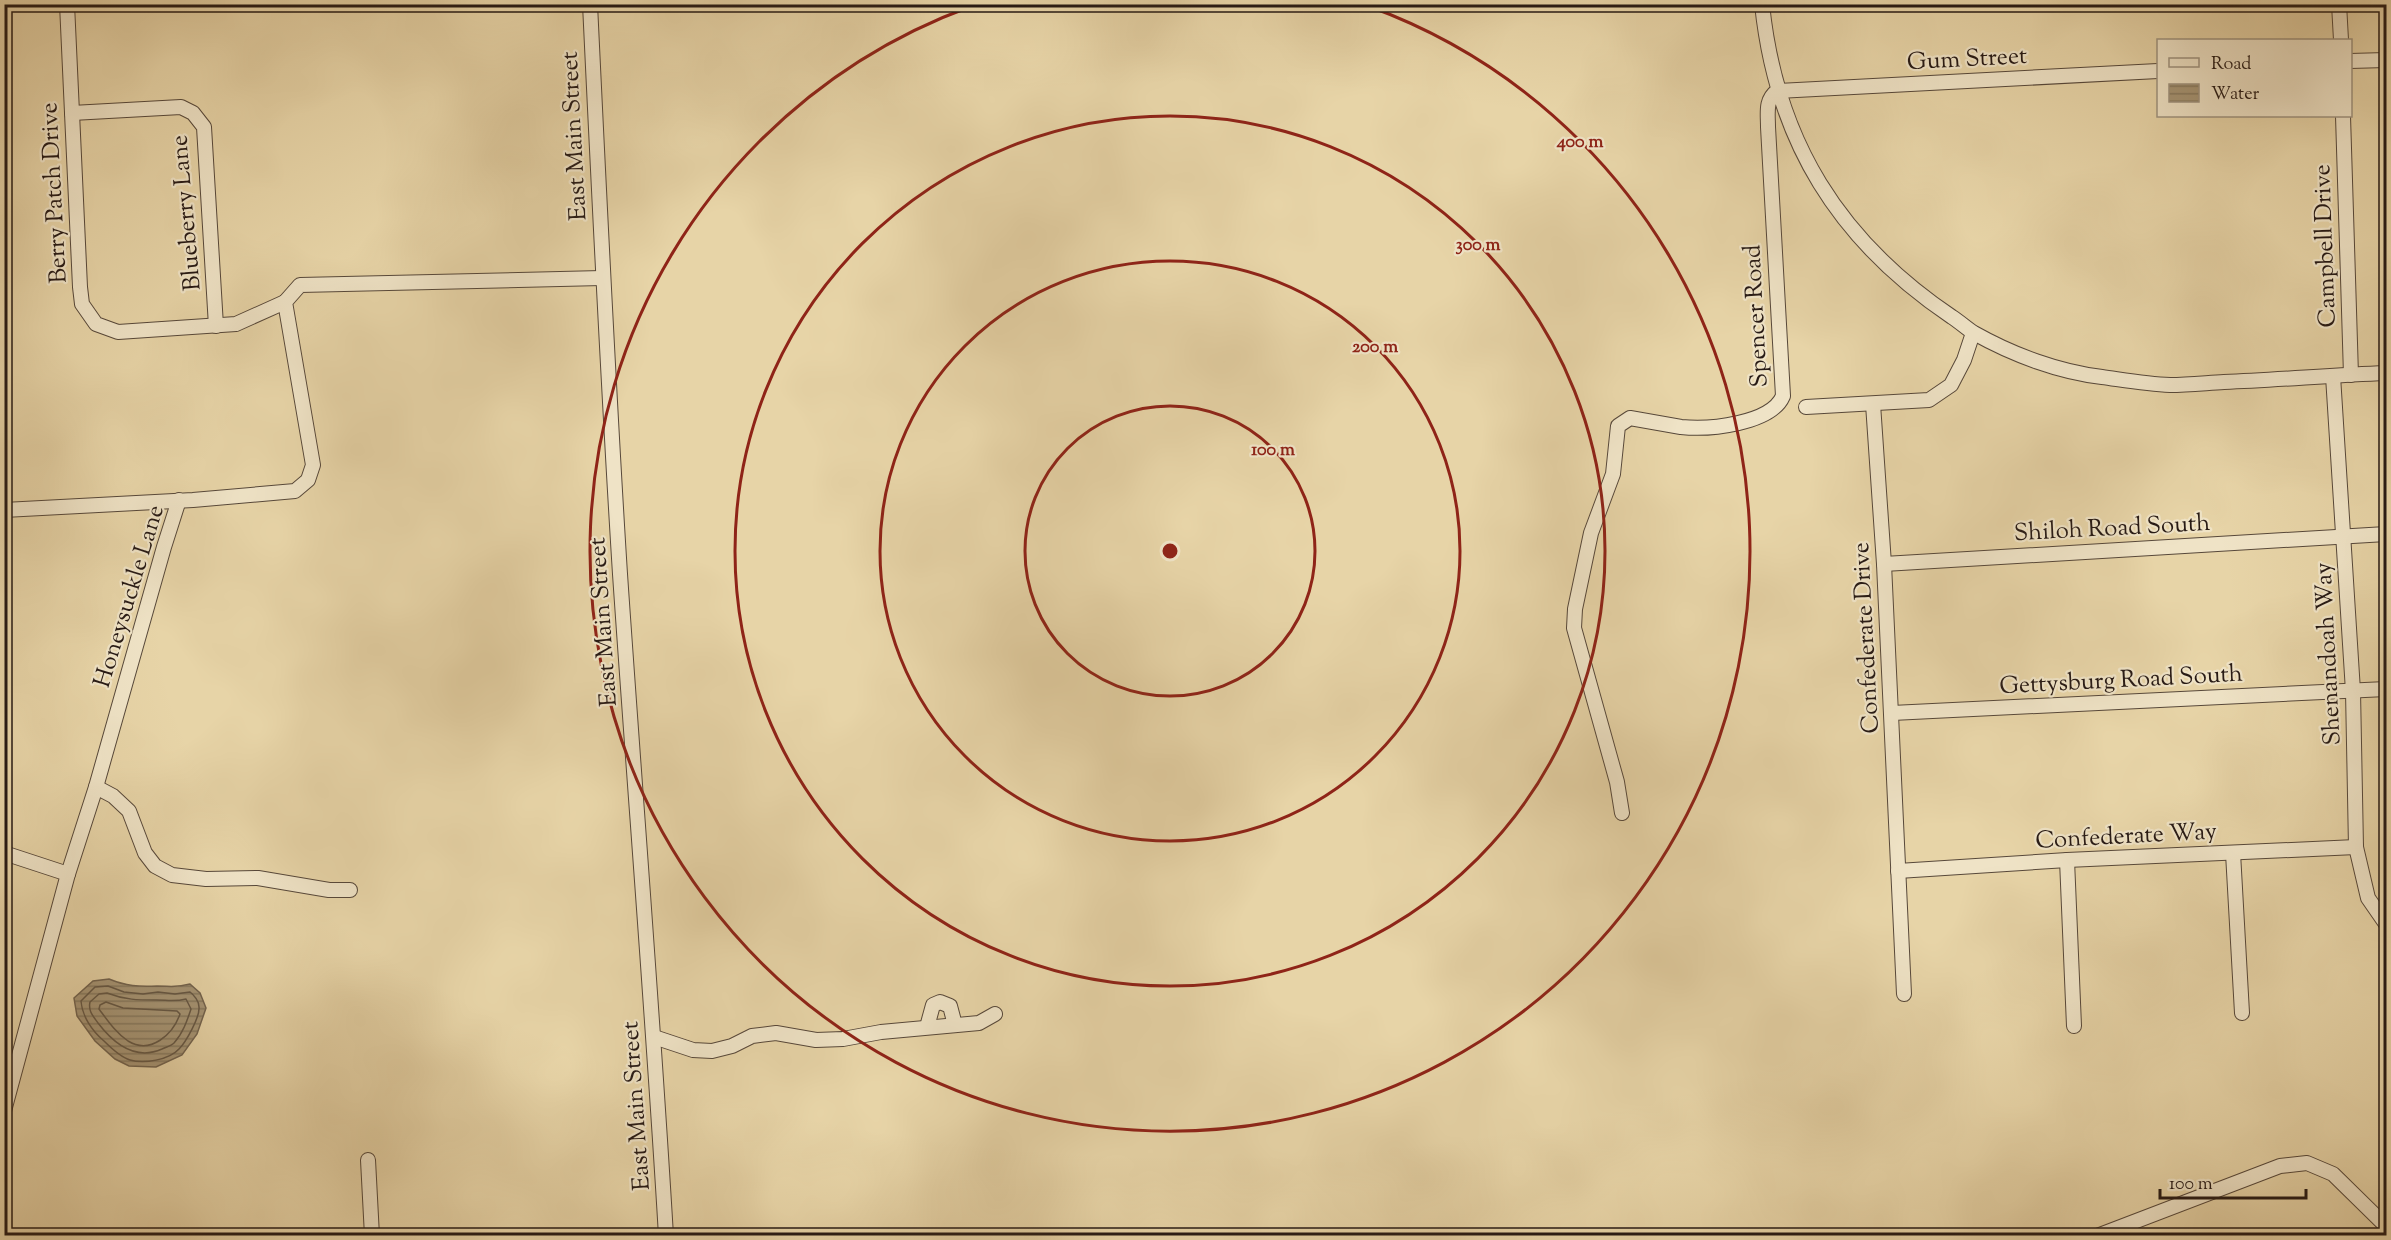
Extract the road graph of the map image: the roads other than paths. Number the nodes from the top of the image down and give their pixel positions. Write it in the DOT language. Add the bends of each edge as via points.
graph roads {
  1 [pos="66,4"];
  2 [pos="590,4"];
  3 [pos="1762,4"];
  4 [pos="2340,4"];
  5 [pos="2341,39"];
  6 [pos="2386,60"];
  7 [pos="2352,61"];
  8 [pos="2157,71"];
  9 [pos="1777,90"];
  10 [pos="72,112"];
  11 [pos="2343,117"];
  12 [pos="602,278"];
  13 [pos="285,302"];
  14 [pos="216,326"];
  15 [pos="1973,333"];
  16 [pos="2386,373"];
  17 [pos="2351,375"];
  18 [pos="2333,376"];
  19 [pos="1873,404"];
  20 [pos="1806,407"];
  21 [pos="179,500"];
  22 [pos="4,510"];
  23 [pos="2386,534"];
  24 [pos="2343,536"];
  25 [pos="1884,564"];
  26 [pos="2386,689"];
  27 [pos="2353,691"];
  28 [pos="1892,713"];
  29 [pos="96,787"];
  30 [pos="1622,813"];
  31 [pos="2356,847"];
  32 [pos="2233,853"];
  33 [pos="4,854"];
  34 [pos="2067,860"];
  35 [pos="1898,871"];
  36 [pos="68,874"];
  37 [pos="350,890"];
  38 [pos="2386,924"];
  39 [pos="1904,994"];
  40 [pos="2242,1013"];
  41 [pos="995,1014"];
  42 [pos="955,1025"];
  43 [pos="2074,1026"];
  44 [pos="927,1027"];
  45 [pos="654,1037"];
  46 [pos="4,1111"];
  47 [pos="368,1160"];
  48 [pos="2386,1226"];
  49 [pos="372,1236"];
  50 [pos="666,1236"];
  51 [pos="2097,1236"];
  1 -- 10 [label="street, Berry Patch Drive"];
  2 -- 12 [label="street, East Main Street"];
  3 -- 9 [label="street"];
  4 -- 5 [label="street"];
  6 -- 7 [label="street"];
  8 -- 9 [label="street, Gum Street"];
  9 -- 15 [label="street" via="1816,177 1850,226 1899,278"];
  9 -- 30 [label="street, Spencer Road" via="1767,104 1783,396 1780,404 1762,417 1722,425 1683,427 1624,420 1618,426 1613,474 1591,533 1581,577 1575,635 1617,782"];
  10 -- 14 [label="street, Berry Patch Drive" via="82,304 96,324 117,332"];
  10 -- 14 [label="street, Blueberry Lane" via="181,107 193,113 204,127"];
  11 -- 17 [label="street, Campbell Drive"];
  12 -- 13 [label="street" via="300,285"];
  12 -- 45 [label="street, East Main Street"];
  13 -- 14 [label="street, Berry Patch Drive" via="236,324"];
  13 -- 21 [label="street, Honeysuckle Lane" via="312,449 313,465 308,480 295,491"];
  15 -- 18 [label="street" via="2032,359 2100,377 2169,385"];
  15 -- 19 [label="street" via="1951,385 1941,394 1929,400"];
  16 -- 17 [label="street"];
  17 -- 18 [label="street"];
  18 -- 24 [label="street, Shenandoah Way"];
  19 -- 20 [label="street"];
  19 -- 25 [label="street, Confederate Drive"];
  21 -- 22 [label="street"];
  21 -- 29 [label="street, Honeysuckle Lane"];
  23 -- 24 [label="street, Shiloh Road South"];
  24 -- 25 [label="street, Shiloh Road South"];
  24 -- 27 [label="street, Shenandoah Way"];
  25 -- 28 [label="street, Confederate Drive"];
  26 -- 27 [label="street, Gettysburg Road South"];
  27 -- 28 [label="street, Gettysburg Road South"];
  27 -- 31 [label="street, Shenandoah Way"];
  28 -- 35 [label="street, Confederate Drive"];
  29 -- 36 [label="street, Honeysuckle Lane"];
  29 -- 37 [label="street" via="129,811 145,853 155,866 172,875 258,878"];
  31 -- 32 [label="street, Confederate Way"];
  31 -- 38 [label="street, Shenandoah Way" via="2368,898"];
  32 -- 34 [label="street, Confederate Way"];
  32 -- 40 [label="street"];
  33 -- 36 [label="street"];
  34 -- 35 [label="street, Confederate Way"];
  34 -- 43 [label="street"];
  35 -- 39 [label="street, Confederate Drive"];
  36 -- 46 [label="street, Honeysuckle Lane"];
  41 -- 42 [label="street" via="979,1023"];
  42 -- 44 [label="street"];
  42 -- 44 [label="street" via="950,1006 940,1002 933,1005"];
  44 -- 45 [label="street" via="843,1039 816,1040 776,1033 752,1036 712,1051 693,1050"];
  45 -- 50 [label="street, East Main Street"];
  47 -- 49 [label="street"];
  48 -- 51 [label="street" via="2333,1174 2307,1163 2280,1166"];
}
